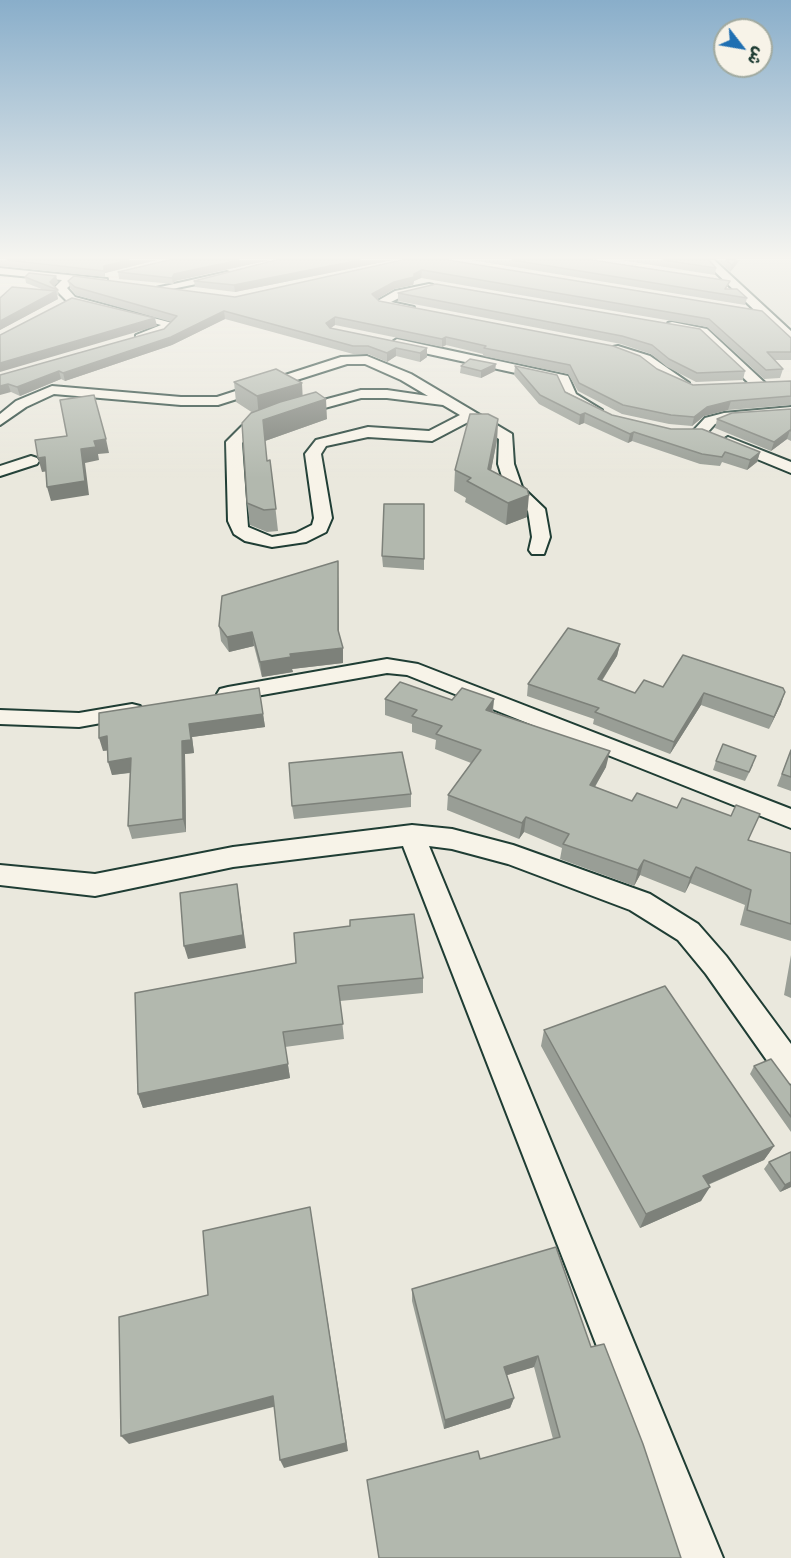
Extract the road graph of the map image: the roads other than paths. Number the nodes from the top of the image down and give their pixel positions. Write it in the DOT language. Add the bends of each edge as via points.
graph roads {
  1 [pos="158,333"];
  2 [pos="704,333"];
  3 [pos="380,339"];
  4 [pos="126,342"];
  5 [pos="603,346"];
  6 [pos="760,386"];
  7 [pos="739,387"];
  8 [pos="692,388"];
  9 [pos="447,402"];
  10 [pos="791,410"];
  11 [pos="471,416"];
  12 [pos="609,416"];
  13 [pos="0,421"];
  14 [pos="31,461"];
  15 [pos="791,468"];
  16 [pos="0,471"];
  17 [pos="538,550"];
  18 [pos="207,698"];
  19 [pos="149,708"];
  20 [pos="0,717"];
  21 [pos="791,819"];
  22 [pos="412,835"];
  23 [pos="0,875"];
  24 [pos="791,1069"];
  25 [pos="701,1558"];
  1 -- 4 [label="street"];
  2 -- 6 [label="street"];
  3 -- 12 [label="street" via="562,378 570,396"];
  5 -- 8 [label="street" via="645,359"];
  6 -- 7 [label="street"];
  6 -- 10 [label="street" via="781,389"];
  9 -- 11 [label="street"];
  9 -- 11 [label="street" via="361,394 247,429 234,442 240,530 244,535 273,542 300,538 320,528 323,518 314,454 321,443 368,432 432,436"];
  9 -- 13 [label="street" via="382,365 357,359 218,401 171,401 52,390 21,404"];
  10 -- 15 [label="street" via="729,416 693,431"];
  11 -- 17 [label="street" via="507,437 506,464 514,489 536,508 541,537"];
  14 -- 16 [label="street"];
  18 -- 21 [label="street" via="387,666 411,669"];
  19 -- 20 [label="street" via="79,720"];
  22 -- 23 [label="street" via="233,857 95,885"];
  22 -- 24 [label="street" via="452,839 513,855 640,902 688,932 716,964"];
  22 -- 25 [label="street"];
}
